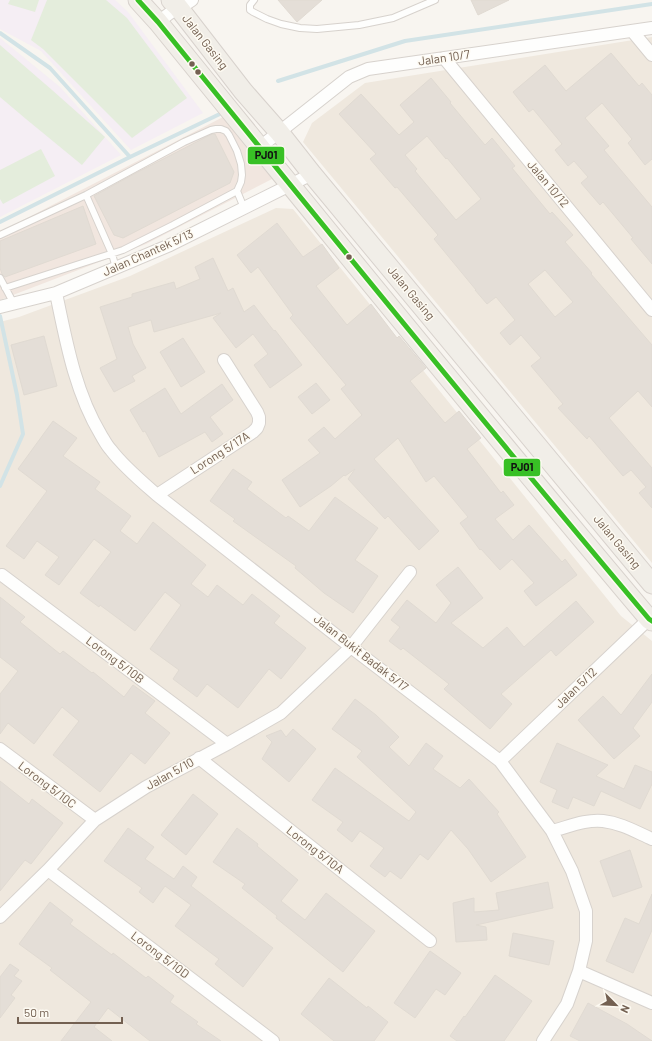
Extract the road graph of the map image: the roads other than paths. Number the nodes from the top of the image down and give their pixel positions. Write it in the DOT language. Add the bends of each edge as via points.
graph roads {
  1 [pos="138,0"];
  2 [pos="254,0"];
  3 [pos="435,0"];
  4 [pos="180,2"];
  5 [pos="158,22"];
  6 [pos="652,28"];
  7 [pos="634,32"];
  8 [pos="652,55"];
  9 [pos="444,58"];
  10 [pos="279,132"];
  11 [pos="245,140"];
  12 [pos="312,174"];
  13 [pos="290,185"];
  14 [pos="237,191"];
  15 [pos="86,195"];
  16 [pos="244,208"];
  17 [pos="0,236"];
  18 [pos="112,254"];
  19 [pos="116,268"];
  20 [pos="0,278"];
  21 [pos="5,288"];
  22 [pos="56,293"];
  23 [pos="14,304"];
  24 [pos="0,307"];
  25 [pos="652,310"];
  26 [pos="224,360"];
  27 [pos="157,495"];
  28 [pos="410,572"];
  29 [pos="2,575"];
  30 [pos="652,584"];
  31 [pos="651,618"];
  32 [pos="351,647"];
  33 [pos="227,744"];
  34 [pos="0,749"];
  35 [pos="199,758"];
  36 [pos="500,761"];
  37 [pos="95,820"];
  38 [pos="552,831"];
  39 [pos="652,839"];
  40 [pos="48,870"];
  41 [pos="0,917"];
  42 [pos="430,941"];
  43 [pos="580,971"];
  44 [pos="652,1003"];
  45 [pos="273,1041"];
  46 [pos="543,1041"];
  1 -- 5 [label="main road, Jalan Gasing"];
  2 -- 3 [label="lane" via="250,10 267,19 300,28 317,29 359,26 393,18"];
  4 -- 5 [label="street"];
  4 -- 10 [label="main road, Jalan Gasing" via="243,91"];
  5 -- 11 [label="main road, Jalan Gasing"];
  6 -- 7 [label="street, Jalan 10/7"];
  7 -- 8 [label="street"];
  7 -- 9 [label="street, Jalan 10/7"];
  9 -- 10 [label="street, Jalan 10/7" via="368,69 349,77"];
  9 -- 25 [label="street, Jalan 10/12"];
  10 -- 11 [label="street, Jalan 10/7"];
  10 -- 12 [label="main road, Jalan Gasing"];
  11 -- 13 [label="main road, Jalan Gasing"];
  11 -- 14 [label="lane" via="241,182"];
  11 -- 15 [label="lane" via="229,135 221,129 211,130"];
  12 -- 13 [label="street, Jalan Chantek 5/13"];
  12 -- 30 [label="main road, Jalan Gasing"];
  13 -- 16 [label="street, Jalan Chantek 5/13"];
  13 -- 31 [label="main road, Jalan Gasing" via="548,499"];
  14 -- 16 [label="lane"];
  14 -- 18 [label="lane"];
  15 -- 17 [label="lane"];
  15 -- 18 [label="lane"];
  16 -- 19 [label="street, Jalan Chantek 5/13" via="170,245"];
  18 -- 19 [label="lane"];
  18 -- 21 [label="lane"];
  19 -- 22 [label="street, Jalan Chantek 5/13"];
  20 -- 21 [label="lane"];
  21 -- 23 [label="lane"];
  22 -- 23 [label="street, Jalan Chantek 5/13"];
  22 -- 27 [label="street, Jalan Bukit Badak 5/17" via="68,350 83,399 94,424 110,450"];
  23 -- 24 [label="street, Jalan Chantek 5/13"];
  26 -- 27 [label="street, Lorong 5/17A" via="257,412 257,428"];
  27 -- 32 [label="street, Jalan Bukit Badak 5/17"];
  28 -- 32 [label="street, Jalan 5/10"];
  29 -- 33 [label="street, Lorong 5/10B"];
  31 -- 36 [label="street, Jalan 5/12"];
  32 -- 33 [label="street, Jalan 5/10" via="281,713"];
  32 -- 36 [label="street, Jalan Bukit Badak 5/17"];
  33 -- 35 [label="street, Jalan 5/10"];
  34 -- 37 [label="street, Lorong 5/10C"];
  35 -- 37 [label="street, Jalan 5/10" via="146,787"];
  35 -- 42 [label="street, Lorong 5/10A"];
  36 -- 38 [label="street, Jalan Bukit Badak 5/17"];
  37 -- 40 [label="street, Jalan 5/10"];
  38 -- 39 [label="street" via="586,822 603,821 623,826"];
  38 -- 43 [label="street, Jalan Bukit Badak 5/17" via="572,871 586,912 586,941"];
  40 -- 41 [label="street, Jalan 5/10"];
  40 -- 45 [label="street, Lorong 5/10D"];
  43 -- 44 [label="street"];
  43 -- 46 [label="street, Jalan Bukit Badak 5/17" via="567,1004"];
}
